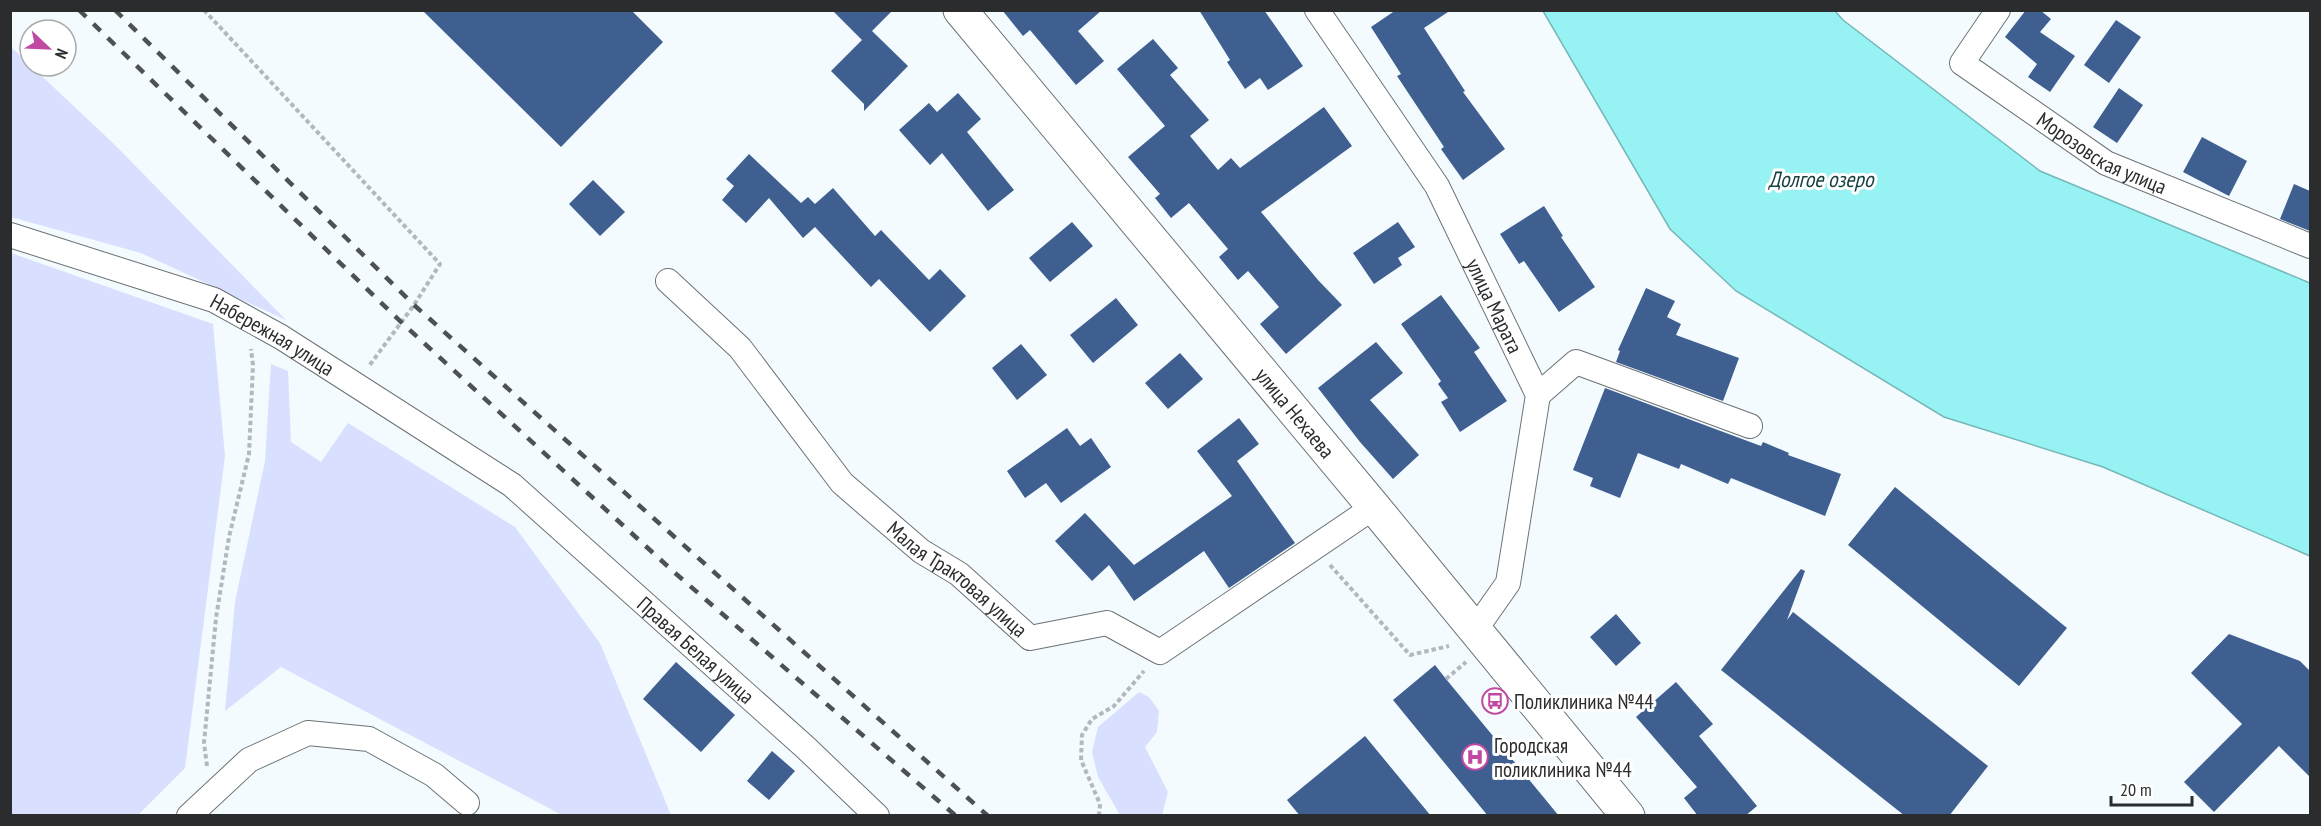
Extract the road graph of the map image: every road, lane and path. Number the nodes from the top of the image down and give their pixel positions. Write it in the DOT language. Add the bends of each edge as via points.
graph roads {
  1 [pos="204,10"];
  2 [pos="960,10"];
  3 [pos="1317,10"];
  4 [pos="1998,10"];
  5 [pos="10,235"];
  6 [pos="2310,246"];
  7 [pos="668,281"];
  8 [pos="248,320"];
  9 [pos="355,386"];
  10 [pos="1538,395"];
  11 [pos="1750,426"];
  12 [pos="512,484"];
  13 [pos="1374,507"];
  14 [pos="1315,548"];
  15 [pos="1463,638"];
  16 [pos="1160,652"];
  17 [pos="1456,672"];
  18 [pos="1446,679"];
  19 [pos="210,796"];
  20 [pos="467,803"];
  21 [pos="189,816"];
  22 [pos="877,816"];
  23 [pos="1099,816"];
  24 [pos="1628,816"];
  1 -- 9 [label="path" via="440,264"];
  2 -- 13 [label="street, улица Нехаева"];
  3 -- 10 [label="street, улица Марата" via="1437,186"];
  4 -- 6 [label="street, Морозовская улица" via="1962,63 2106,163"];
  5 -- 8 [label="street, Набережная улица" via="214,300"];
  7 -- 16 [label="street, Малая Трактовая улица" via="740,348 842,483 921,551 959,574 1030,638 1107,623"];
  8 -- 9 [label="street, Набережная улица"];
  8 -- 19 [label="path" via="253,365 249,454 228,537 216,618 204,743"];
  9 -- 12 [label="street, Набережная улица"];
  10 -- 11 [label="street" via="1576,362"];
  10 -- 15 [label="street" via="1508,583"];
  12 -- 22 [label="street, Правая Белая улица"];
  13 -- 14 [label="street"];
  13 -- 15 [label="street, улица Нехаева"];
  14 -- 15 [label="path" via="1410,655"];
  14 -- 16 [label="street"];
  15 -- 24 [label="street, улица Нехаева"];
  16 -- 23 [label="path" via="1114,706 1092,719 1082,735 1081,760 1100,804"];
  17 -- 18 [label="path"];
  19 -- 20 [label="street" via="249,760 308,733 369,739 434,775"];
  19 -- 21 [label="street"];
}
